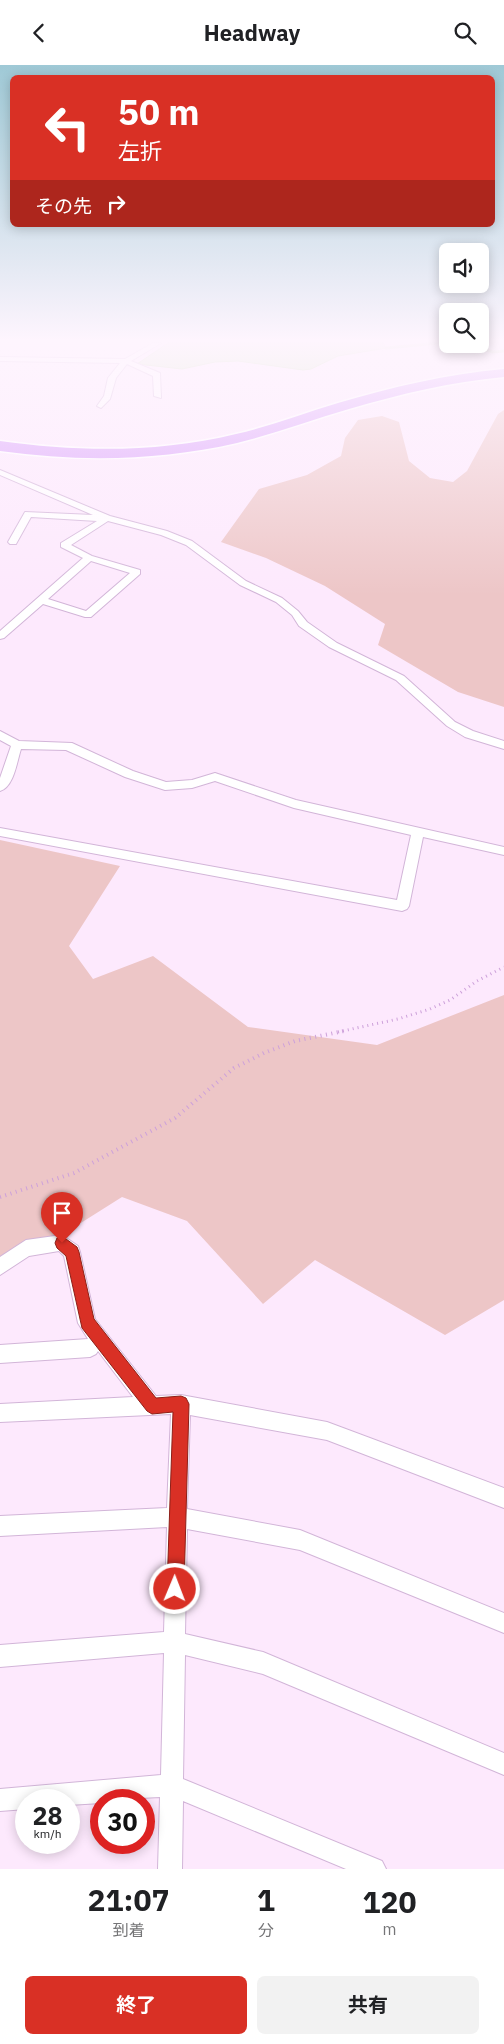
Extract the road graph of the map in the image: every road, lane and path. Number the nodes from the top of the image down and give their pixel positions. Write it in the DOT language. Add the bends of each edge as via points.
graph roads {
  1 [pos="273,427"];
  2 [pos="0,446"];
  3 [pos="0,472"];
  4 [pos="107,518"];
  5 [pos="13,542"];
  6 [pos="89,558"];
  7 [pos="41,600"];
  8 [pos="0,636"];
  9 [pos="0,735"];
  10 [pos="17,745"];
  11 [pos="504,745"];
  12 [pos="0,787"];
  13 [pos="0,832"];
  14 [pos="418,832"];
  15 [pos="504,851"];
  16 [pos="504,967"];
  17 [pos="0,1197"];
  18 [pos="0,1267"];
  19 [pos="90,1348"];
  20 [pos="0,1354"];
  21 [pos="181,1404"];
  22 [pos="152,1406"];
  23 [pos="0,1413"];
  24 [pos="504,1498"];
  25 [pos="177,1517"];
  26 [pos="0,1526"];
  27 [pos="504,1623"];
  28 [pos="174,1642"];
  29 [pos="0,1656"];
  30 [pos="504,1764"];
  31 [pos="171,1785"];
  32 [pos="0,1800"];
  33 [pos="170,1869"];
  34 [pos="374,1869"];
  1 -- 2 [label="highway" via="180,450 105,455"];
  3 -- 4 [label="street"];
  4 -- 5 [label="street" via="80,519 28,513"];
  4 -- 6 [label="street" via="64,545"];
  4 -- 11 [label="street" via="189,543 243,583 279,600 303,624 333,645 400,678 451,724 469,734"];
  6 -- 7 [label="street"];
  6 -- 7 [label="street" via="137,572 88,615"];
  7 -- 8 [label="street"];
  9 -- 10 [label="street"];
  10 -- 12 [label="street"];
  10 -- 14 [label="street" via="68,746 129,774 165,786 192,784 215,777 294,804"];
  13 -- 14 [label="street" via="402,905"];
  14 -- 15 [label="street"];
  16 -- 17 [label="path" via="430,1009 295,1041 264,1053 234,1068 167,1123 74,1173"];
  18 -- 22 [label="street" via="26,1248 62,1243 72,1252 87,1323"];
  19 -- 20 [label="street"];
  21 -- 22 [label="street"];
  21 -- 24 [label="street" via="327,1431"];
  21 -- 25 [label="street"];
  22 -- 23 [label="street"];
  25 -- 26 [label="street"];
  25 -- 27 [label="street" via="300,1540"];
  25 -- 28 [label="street"];
  28 -- 29 [label="street"];
  28 -- 30 [label="street" via="263,1663"];
  28 -- 31 [label="street"];
  31 -- 32 [label="street"];
  31 -- 33 [label="street"];
  31 -- 34 [label="street"];
}
